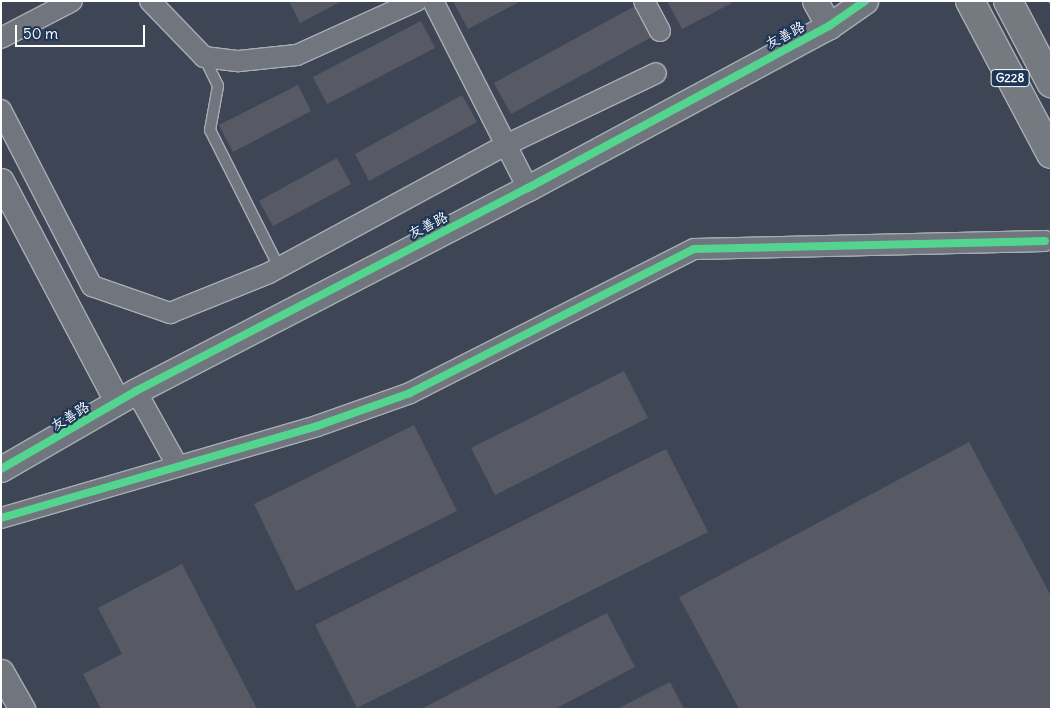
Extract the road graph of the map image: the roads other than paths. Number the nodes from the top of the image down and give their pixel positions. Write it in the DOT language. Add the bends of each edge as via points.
graph roads {
  1 [pos="72,1"];
  2 [pos="150,1"];
  3 [pos="416,1"];
  4 [pos="433,1"];
  5 [pos="644,1"];
  6 [pos="816,1"];
  7 [pos="865,1"];
  8 [pos="970,1"];
  9 [pos="1008,1"];
  10 [pos="829,26"];
  11 [pos="660,31"];
  12 [pos="1,38"];
  13 [pos="204,57"];
  14 [pos="656,73"];
  15 [pos="1051,83"];
  16 [pos="1,110"];
  17 [pos="506,145"];
  18 [pos="1051,154"];
  19 [pos="1,180"];
  20 [pos="528,188"];
  21 [pos="1045,241"];
  22 [pos="279,267"];
  23 [pos="127,396"];
  24 [pos="177,465"];
  25 [pos="1,469"];
  26 [pos="1,518"];
  27 [pos="1,672"];
  28 [pos="22,709"];
  1 -- 12 [label="street"];
  2 -- 13 [label="street"];
  3 -- 13 [label="street" via="297,55 239,61"];
  4 -- 17 [label="street"];
  5 -- 11 [label="street"];
  6 -- 10 [label="street"];
  7 -- 10 [label="street, 友善路"];
  8 -- 18 [label="highway, G228"];
  9 -- 15 [label="highway, G228"];
  10 -- 20 [label="street, 友善路"];
  13 -- 22 [label="lane" via="218,86 210,130"];
  14 -- 17 [label="street"];
  16 -- 22 [label="street" via="92,286 170,313"];
  17 -- 20 [label="street"];
  17 -- 22 [label="street"];
  19 -- 23 [label="street"];
  20 -- 23 [label="street, 友善路"];
  21 -- 24 [label="street" via="694,249 410,393 317,426"];
  23 -- 24 [label="street"];
  23 -- 25 [label="street, 友善路"];
  24 -- 26 [label="street"];
  27 -- 28 [label="street"];
}
